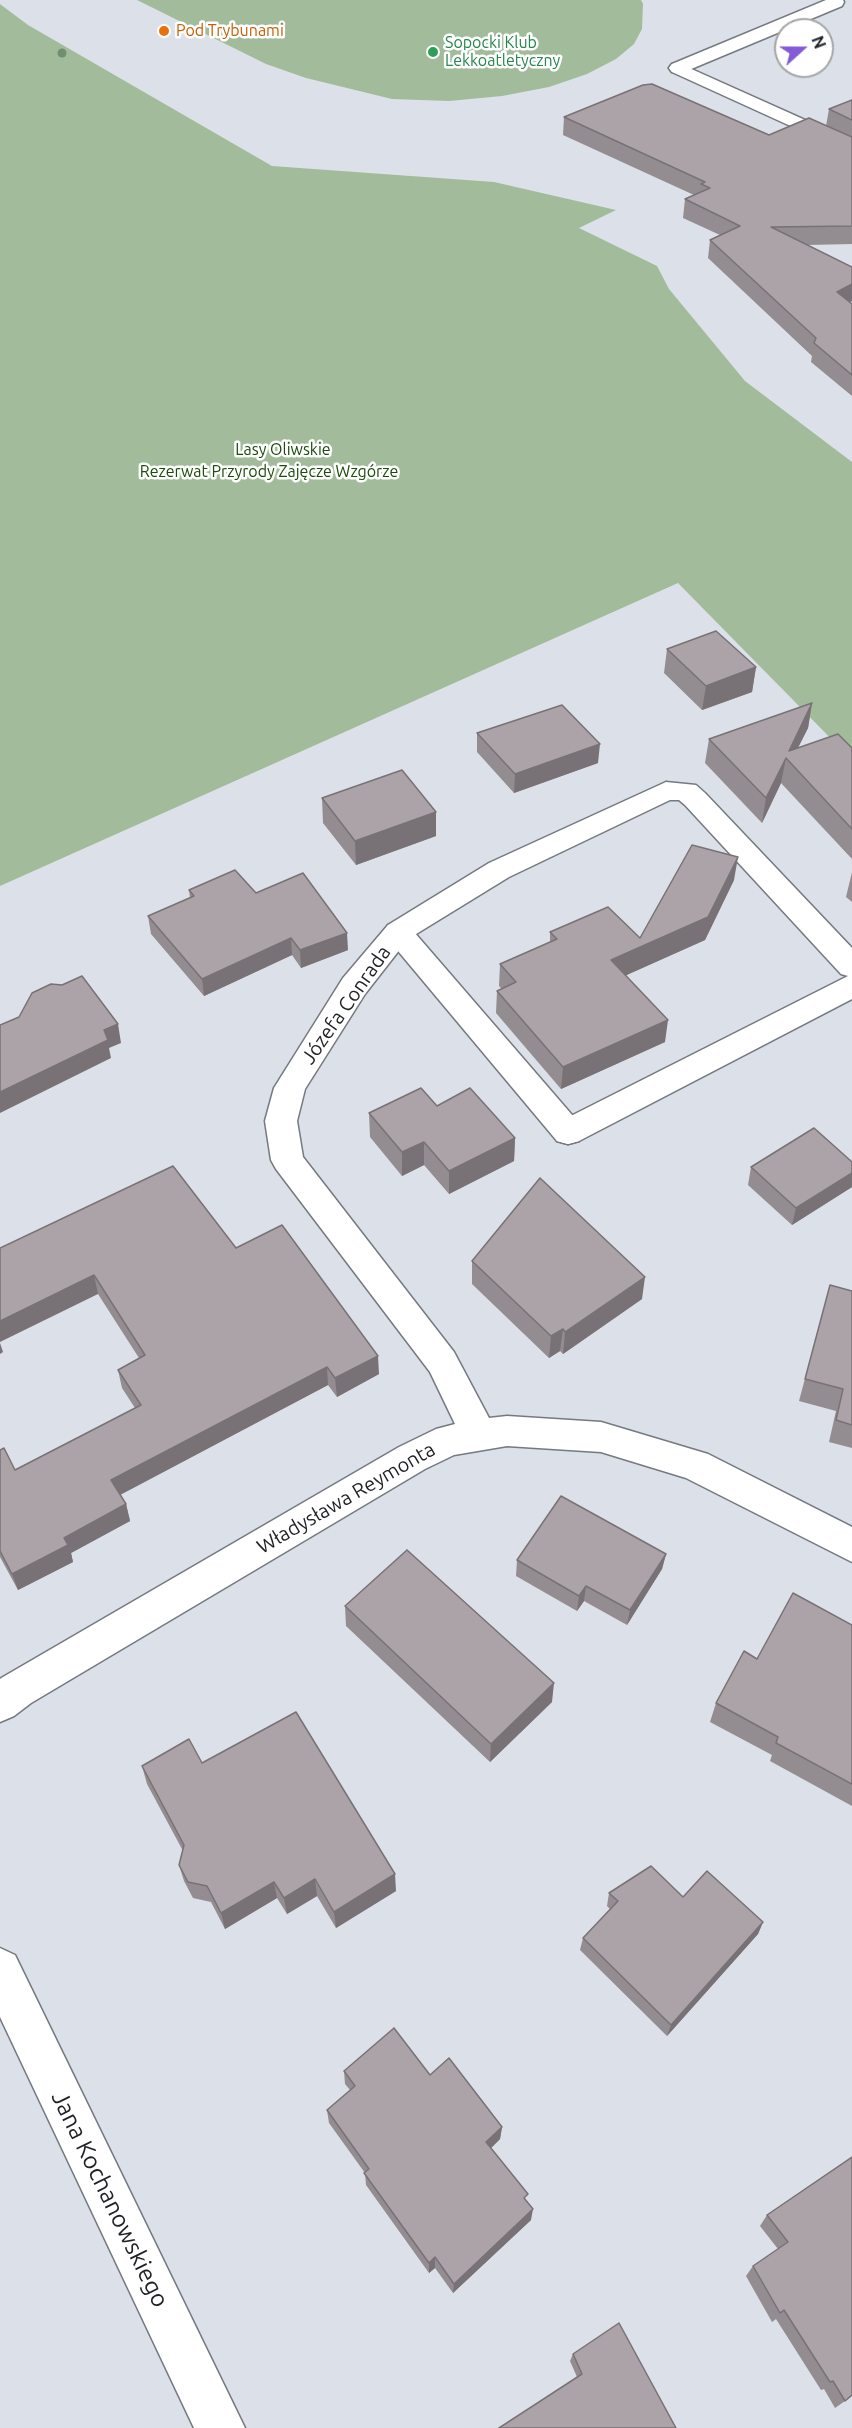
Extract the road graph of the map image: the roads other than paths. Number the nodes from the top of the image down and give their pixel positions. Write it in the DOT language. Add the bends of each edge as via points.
graph roads {
  1 [pos="836,2"];
  2 [pos="852,148"];
  3 [pos="398,932"];
  4 [pos="852,967"];
  5 [pos="852,986"];
  6 [pos="479,1435"];
  7 [pos="852,1545"];
  8 [pos="0,1703"];
  9 [pos="6,1990"];
  10 [pos="220,2428"];
  1 -- 2 [label="street" via="678,68"];
  3 -- 4 [label="street, Józefa Conrada" via="499,870 656,794 687,791"];
  3 -- 5 [label="street" via="568,1132"];
  3 -- 6 [label="street, Józefa Conrada" via="354,986 290,1088 281,1121 287,1160 442,1362"];
  6 -- 7 [label="street, Władysława Reymonta" via="507,1431 601,1437 695,1465"];
  6 -- 8 [label="street, Władysława Reymonta" via="449,1440 412,1458"];
  9 -- 10 [label="street, Jana Kochanowskiego"];
}
